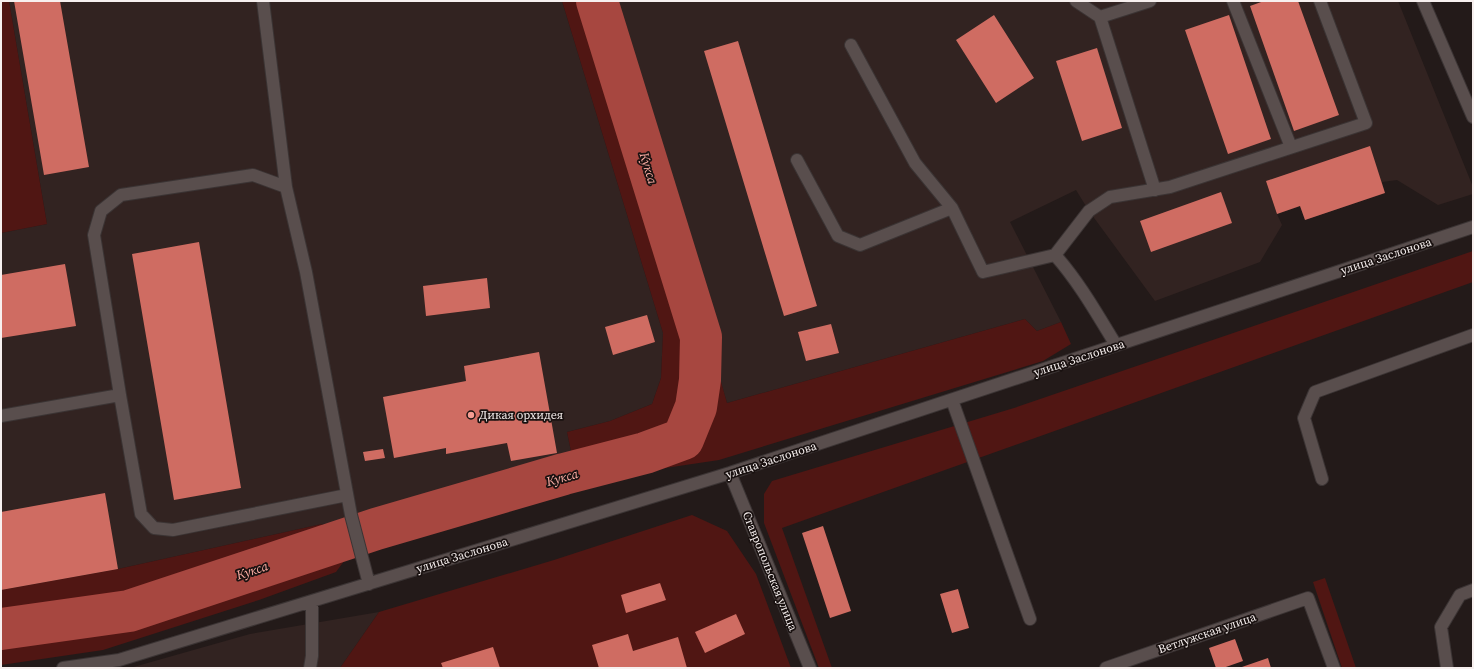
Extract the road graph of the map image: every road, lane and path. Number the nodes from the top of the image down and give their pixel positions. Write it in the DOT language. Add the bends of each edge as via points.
graph roads {
  1 [pos="262,1"];
  2 [pos="1076,1"];
  3 [pos="1150,1"];
  4 [pos="1233,1"];
  5 [pos="1320,1"];
  6 [pos="1423,1"];
  7 [pos="1100,17"];
  8 [pos="851,45"];
  9 [pos="1469,96"];
  10 [pos="1473,117"];
  11 [pos="1290,147"];
  12 [pos="797,160"];
  13 [pos="286,187"];
  14 [pos="1155,190"];
  15 [pos="952,208"];
  16 [pos="1473,227"];
  17 [pos="1055,255"];
  18 [pos="1473,335"];
  19 [pos="1116,346"];
  20 [pos="120,395"];
  21 [pos="952,400"];
  22 [pos="1,416"];
  23 [pos="730,473"];
  24 [pos="1322,479"];
  25 [pos="347,495"];
  26 [pos="369,584"];
  27 [pos="1473,590"];
  28 [pos="312,601"];
  29 [pos="1030,619"];
  30 [pos="62,668"];
  31 [pos="310,668"];
  32 [pos="810,668"];
  33 [pos="1106,668"];
  34 [pos="1334,668"];
  35 [pos="1447,668"];
  1 -- 13 [label="street"];
  2 -- 7 [label="street"];
  3 -- 7 [label="street"];
  4 -- 11 [label="street"];
  5 -- 11 [label="street" via="1366,123"];
  6 -- 9 [label="street"];
  7 -- 14 [label="street"];
  8 -- 15 [label="street" via="915,163"];
  9 -- 10 [label="street"];
  11 -- 14 [label="street"];
  12 -- 15 [label="street" via="838,236 860,245"];
  13 -- 20 [label="street" via="253,175 121,195 101,211 94,235"];
  13 -- 25 [label="street" via="306,272"];
  14 -- 17 [label="street" via="1110,198 1089,211"];
  15 -- 17 [label="street" via="983,272"];
  16 -- 19 [label="street, улица Заслонова"];
  17 -- 19 [label="street" via="1067,268"];
  18 -- 24 [label="street" via="1315,392 1304,418"];
  19 -- 21 [label="street, улица Заслонова"];
  20 -- 22 [label="street"];
  20 -- 25 [label="street" via="141,514 154,528 173,530"];
  21 -- 23 [label="street, улица Заслонова"];
  21 -- 29 [label="street"];
  23 -- 26 [label="street, улица Заслонова"];
  23 -- 32 [label="street, Ставропольская улица"];
  25 -- 26 [label="street"];
  26 -- 28 [label="street, улица Заслонова"];
  27 -- 35 [label="street" via="1460,595 1441,627"];
  28 -- 30 [label="street, улица Заслонова" via="119,660"];
  28 -- 31 [label="street"];
  33 -- 34 [label="street, Ветлужская улица" via="1308,598"];
}
